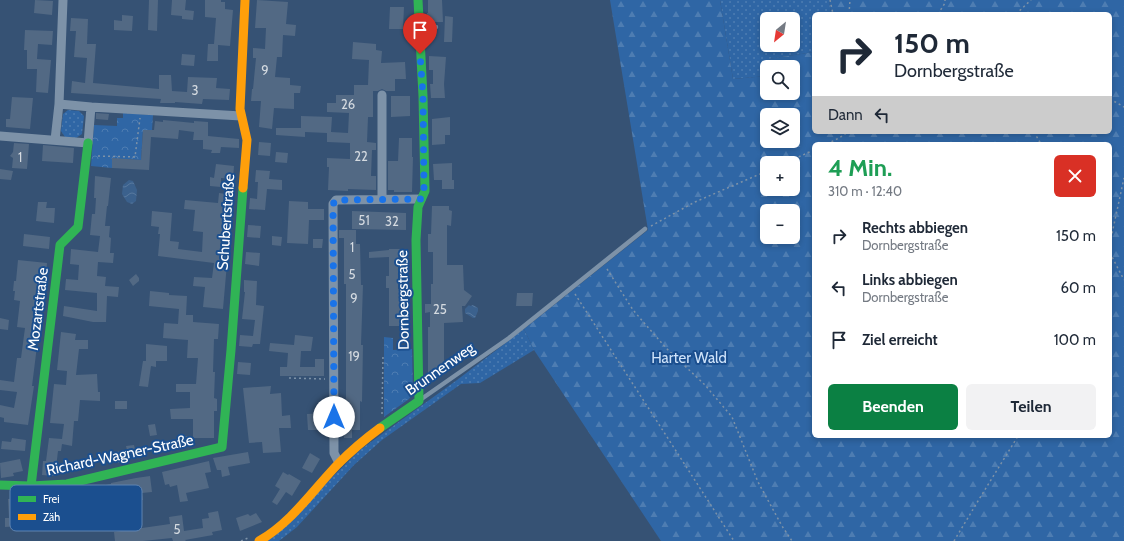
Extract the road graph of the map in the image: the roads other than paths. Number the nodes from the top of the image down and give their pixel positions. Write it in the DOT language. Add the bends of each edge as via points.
graph roads {
  1 [pos="62,0"];
  2 [pos="245,0"];
  3 [pos="418,0"];
  4 [pos="419,27"];
  5 [pos="436,27"];
  6 [pos="382,95"];
  7 [pos="59,104"];
  8 [pos="91,107"];
  9 [pos="241,116"];
  10 [pos="0,136"];
  11 [pos="55,140"];
  12 [pos="88,143"];
  13 [pos="382,199"];
  14 [pos="421,199"];
  15 [pos="645,229"];
  16 [pos="419,401"];
  17 [pos="222,447"];
  18 [pos="339,463"];
  19 [pos="0,485"];
  20 [pos="10,485"];
  21 [pos="31,485"];
  22 [pos="49,485"];
  23 [pos="258,541"];
  1 -- 7 [label="street"];
  2 -- 9 [label="street, Schubertstraße"];
  3 -- 4 [label="street, Dornbergstraße"];
  4 -- 5 [label="lane"];
  4 -- 14 [label="street, Dornbergstraße" via="423,96 424,191"];
  6 -- 13 [label="street"];
  7 -- 8 [label="street"];
  7 -- 11 [label="street"];
  8 -- 9 [label="street"];
  8 -- 12 [label="street"];
  9 -- 17 [label="street, Schubertstraße" via="247,140"];
  10 -- 11 [label="street"];
  11 -- 12 [label="street"];
  12 -- 21 [label="street, Mozartstraße" via="78,227 60,245"];
  13 -- 14 [label="street"];
  13 -- 18 [label="street" via="336,200 333,204 334,454"];
  14 -- 16 [label="street, Dornbergstraße" via="418,207 416,240"];
  15 -- 16 [label="lane, Brunnenweg" via="509,338"];
  16 -- 18 [label="street, Brunnenweg"];
  17 -- 22 [label="street, Richard-Wagner-Straße" via="67,484"];
  18 -- 23 [label="street, Brunnenweg" via="297,511 273,532"];
  19 -- 20 [label="street, Richard-Wagner-Straße"];
}
